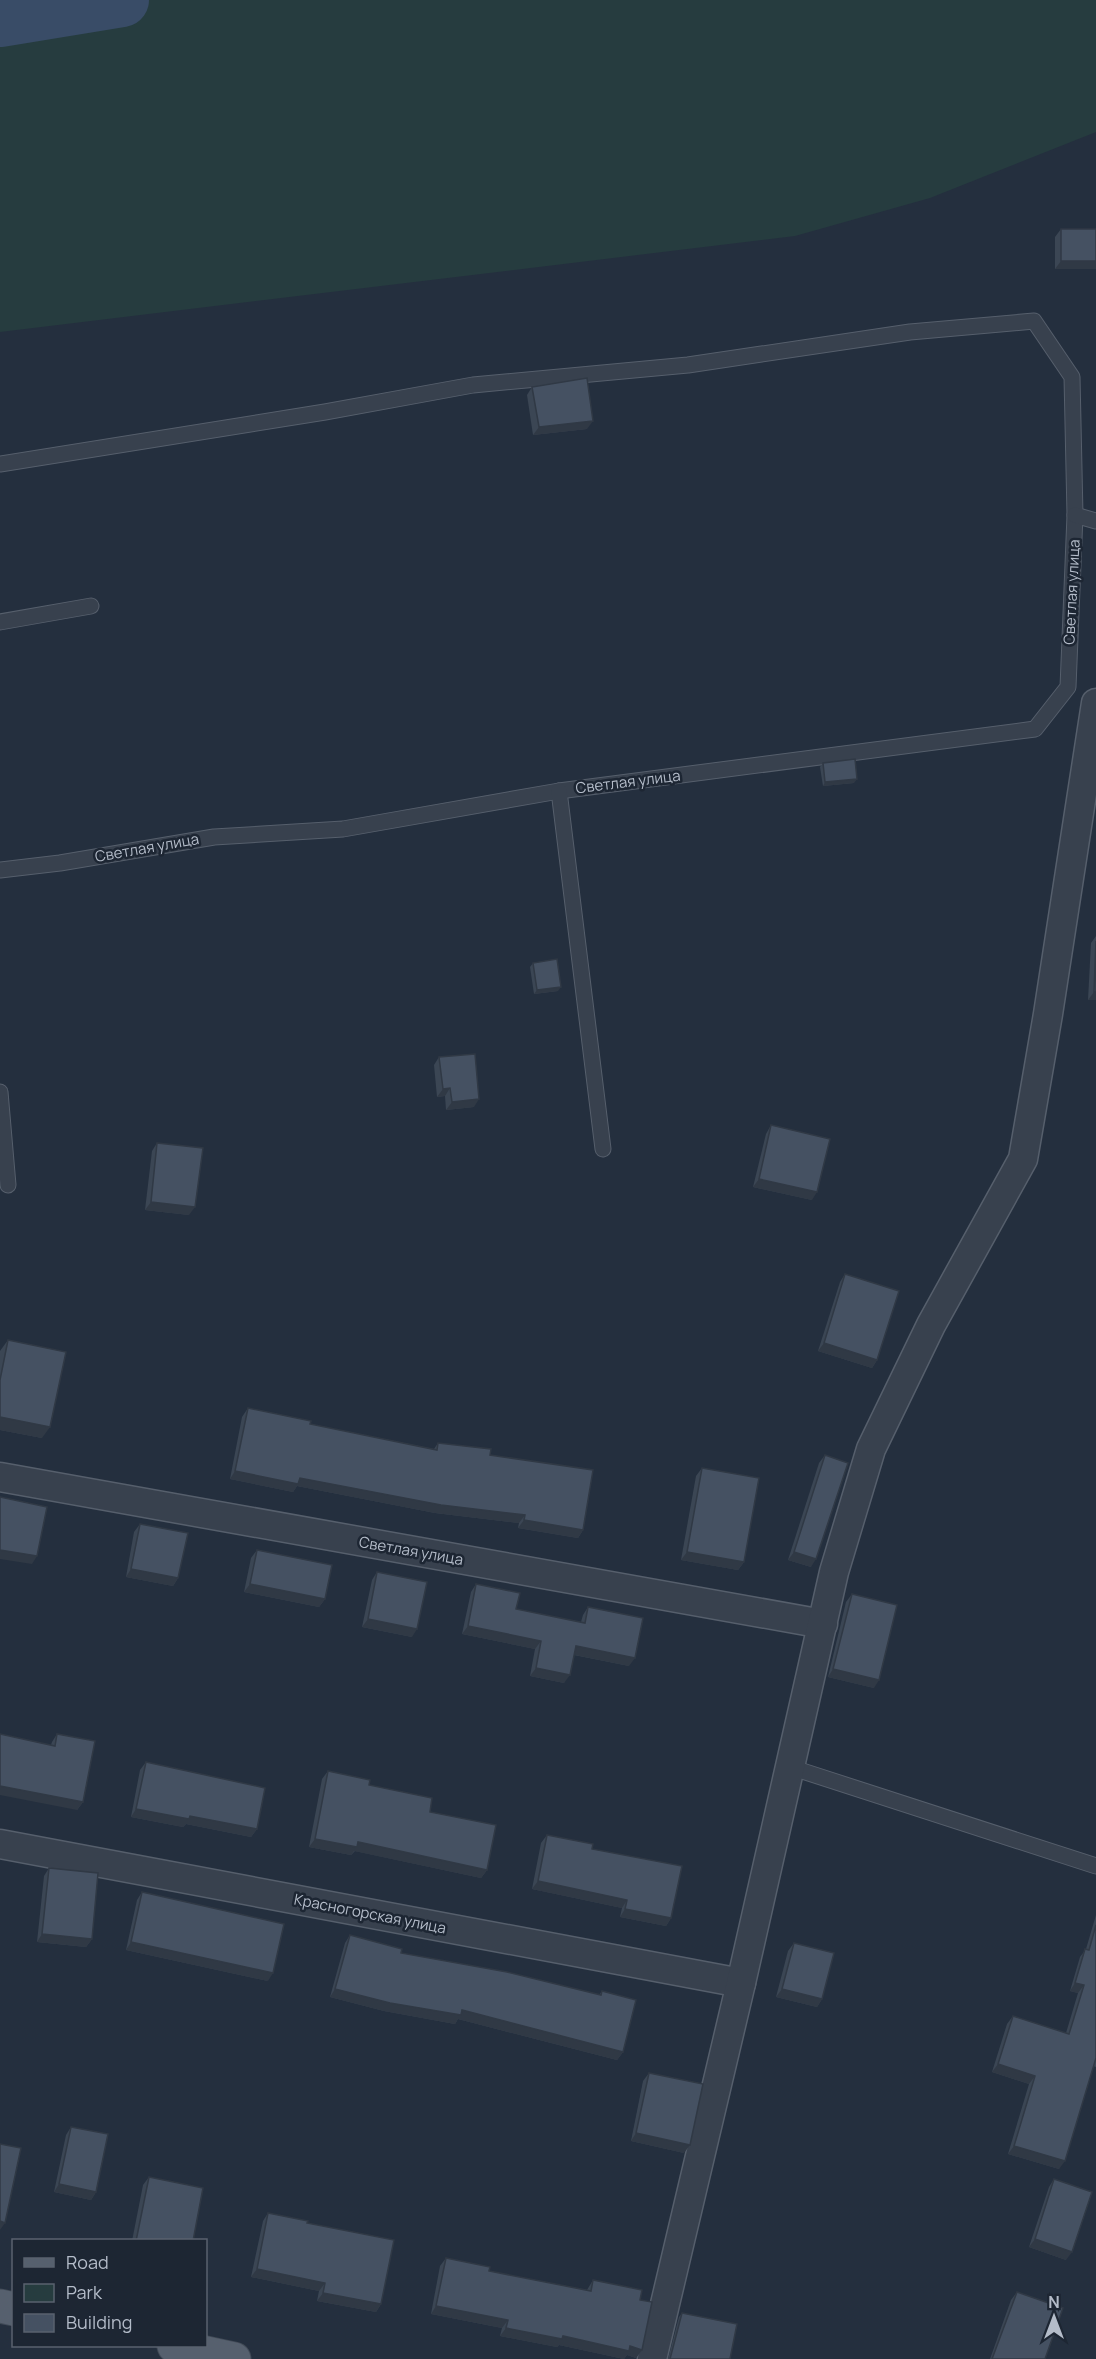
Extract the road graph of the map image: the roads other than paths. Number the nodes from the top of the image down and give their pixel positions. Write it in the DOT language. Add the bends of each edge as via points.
graph roads {
  1 [pos="0,464"];
  2 [pos="1075,515"];
  3 [pos="1096,521"];
  4 [pos="91,606"];
  5 [pos="0,622"];
  6 [pos="1096,703"];
  7 [pos="559,791"];
  8 [pos="0,870"];
  9 [pos="0,1092"];
  10 [pos="603,1149"];
  11 [pos="8,1185"];
  12 [pos="0,1478"];
  13 [pos="823,1624"];
  14 [pos="790,1767"];
  15 [pos="0,1844"];
  16 [pos="1096,1866"];
  17 [pos="741,1983"];
  18 [pos="179,2347"];
  19 [pos="234,2359"];
  20 [pos="652,2359"];
  1 -- 2 [label="lane, Светлая улица" via="473,385 688,365 910,332 1034,321 1072,377"];
  2 -- 3 [label="lane, Светлая улица"];
  2 -- 7 [label="lane, Светлая улица" via="1068,687 1035,729"];
  4 -- 5 [label="lane"];
  6 -- 13 [label="street" via="1023,1160 932,1325 871,1449 834,1572"];
  7 -- 8 [label="lane, Светлая улица" via="343,829 214,837"];
  7 -- 10 [label="lane"];
  9 -- 11 [label="lane"];
  12 -- 13 [label="street, Светлая улица"];
  13 -- 14 [label="street"];
  14 -- 16 [label="lane"];
  14 -- 17 [label="street"];
  15 -- 17 [label="street, Красногорская улица"];
  17 -- 20 [label="street"];
  18 -- 19 [label="main road"];
}
